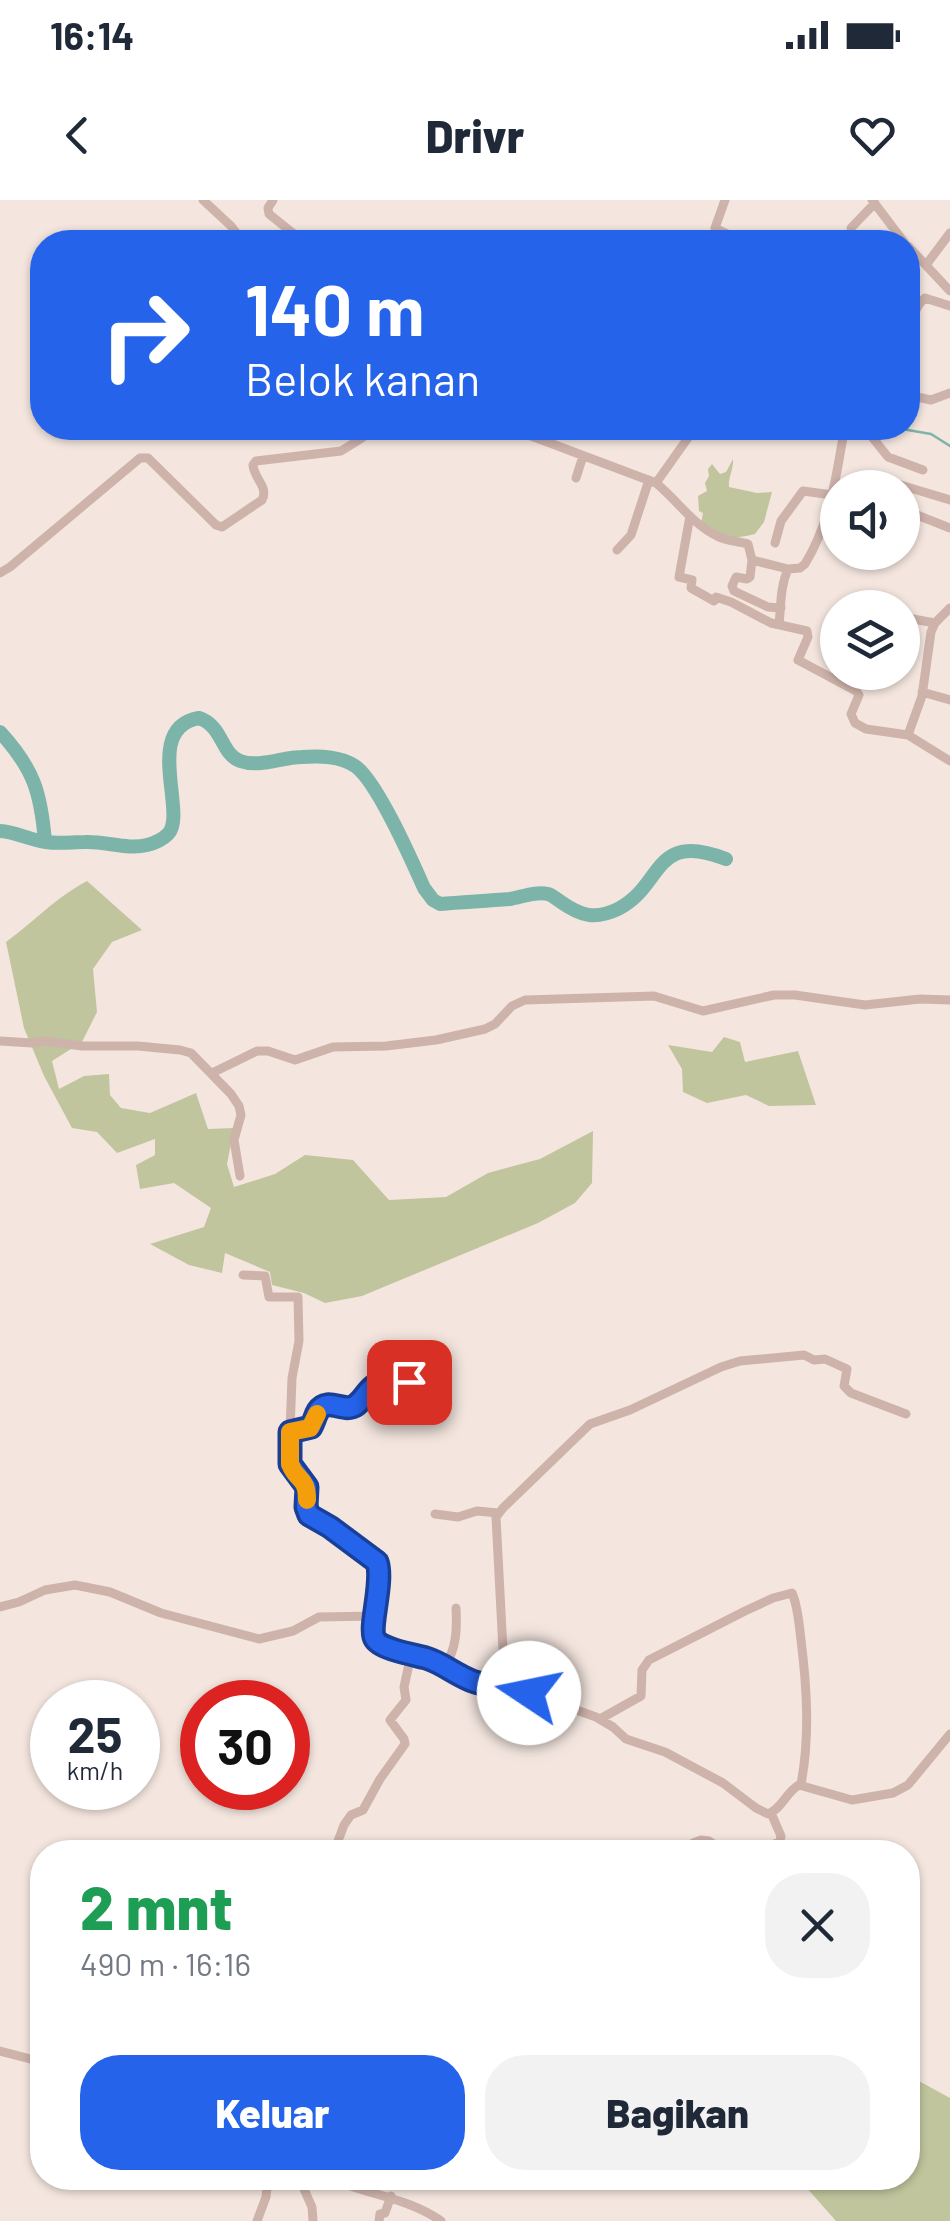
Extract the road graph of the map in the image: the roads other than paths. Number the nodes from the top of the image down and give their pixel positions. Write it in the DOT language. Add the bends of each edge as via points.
graph roads {
  1 [pos="203,200"];
  2 [pos="274,200"];
  3 [pos="725,200"];
  4 [pos="874,202"];
  5 [pos="852,228"];
  6 [pos="232,230"];
  7 [pos="289,230"];
  8 [pos="720,230"];
  9 [pos="895,230"];
  10 [pos="950,232"];
  11 [pos="920,259"];
  12 [pos="926,265"];
  13 [pos="950,291"];
  14 [pos="920,302"];
  15 [pos="950,306"];
  16 [pos="950,392"];
  17 [pos="920,397"];
  18 [pos="359,440"];
  19 [pos="541,440"];
  20 [pos="685,440"];
  21 [pos="842,440"];
  22 [pos="877,440"];
  23 [pos="583,456"];
  24 [pos="902,464"];
  25 [pos="837,470"];
  26 [pos="899,470"];
  27 [pos="923,470"];
  28 [pos="576,478"];
  29 [pos="653,481"];
  30 [pos="920,492"];
  31 [pos="820,493"];
  32 [pos="950,500"];
  33 [pos="690,516"];
  34 [pos="920,516"];
  35 [pos="950,528"];
  36 [pos="820,536"];
  37 [pos="774,544"];
  38 [pos="618,550"];
  39 [pos="752,560"];
  40 [pos="788,569"];
  41 [pos="0,573"];
  42 [pos="781,608"];
  43 [pos="950,608"];
  44 [pos="920,620"];
  45 [pos="935,623"];
  46 [pos="779,625"];
  47 [pos="922,692"];
  48 [pos="950,700"];
  49 [pos="908,735"];
  50 [pos="950,761"];
  51 [pos="950,1000"];
  52 [pos="0,1041"];
  53 [pos="212,1073"];
  54 [pos="240,1176"];
  55 [pos="242,1275"];
  56 [pos="419,1372"];
  57 [pos="906,1414"];
  58 [pos="290,1432"];
  59 [pos="498,1512"];
  60 [pos="434,1514"];
  61 [pos="0,1607"];
  62 [pos="456,1608"];
  63 [pos="376,1616"];
  64 [pos="411,1655"];
  65 [pos="444,1666"];
  66 [pos="506,1688"];
  67 [pos="600,1719"];
  68 [pos="950,1734"];
  69 [pos="801,1784"];
  70 [pos="770,1814"];
  71 [pos="338,1840"];
  72 [pos="780,1840"];
  73 [pos="0,2051"];
  74 [pos="30,2059"];
  75 [pos="267,2190"];
  76 [pos="303,2190"];
  77 [pos="376,2190"];
  78 [pos="391,2196"];
  79 [pos="256,2221"];
  80 [pos="313,2221"];
  81 [pos="378,2221"];
  82 [pos="441,2221"];
  1 -- 6 [label="street"];
  2 -- 7 [label="street" via="268,214"];
  3 -- 8 [label="street"];
  4 -- 5 [label="street"];
  4 -- 9 [label="street"];
  10 -- 12 [label="street"];
  11 -- 12 [label="street"];
  12 -- 13 [label="street"];
  14 -- 15 [label="street"];
  16 -- 17 [label="street"];
  18 -- 41 [label="street" via="341,451 256,461 262,500 222,527 148,458 140,458"];
  19 -- 23 [label="street"];
  20 -- 29 [label="street"];
  21 -- 25 [label="street"];
  22 -- 24 [label="street"];
  23 -- 28 [label="street"];
  23 -- 29 [label="street"];
  24 -- 26 [label="street"];
  24 -- 27 [label="street"];
  29 -- 33 [label="street"];
  29 -- 38 [label="street"];
  30 -- 32 [label="street"];
  31 -- 37 [label="street" via="803,491"];
  33 -- 39 [label="street" via="720,538 748,544"];
  33 -- 46 [label="street" via="679,576 714,601 732,602"];
  34 -- 35 [label="street"];
  36 -- 40 [label="street" via="805,564"];
  39 -- 40 [label="street"];
  39 -- 42 [label="street" via="750,576 736,577 732,590"];
  40 -- 42 [label="street"];
  42 -- 46 [label="street"];
  43 -- 45 [label="street"];
  44 -- 45 [label="street"];
  45 -- 47 [label="street"];
  46 -- 49 [label="street" via="807,631 800,663 856,691 855,724"];
  47 -- 48 [label="street"];
  47 -- 49 [label="street"];
  49 -- 50 [label="street"];
  51 -- 53 [label="street" via="874,1005 774,995 702,1011 654,996 525,1000 485,1029 386,1046 333,1047 296,1060 257,1051"];
  52 -- 53 [label="street" via="180,1050"];
  53 -- 54 [label="street" via="240,1111 234,1140"];
  55 -- 58 [label="street" via="265,1276 269,1297 298,1297"];
  56 -- 58 [label="street" via="409,1382 374,1386 351,1408 325,1406 311,1427"];
  57 -- 59 [label="street" via="852,1394 844,1386 846,1369 825,1359 740,1362 590,1424"];
  58 -- 63 [label="street" via="290,1464 307,1487 309,1515 377,1562"];
  59 -- 60 [label="street"];
  59 -- 66 [label="street"];
  61 -- 63 [label="street" via="75,1586 258,1639 294,1631 319,1616"];
  62 -- 65 [label="street" via="453,1650"];
  63 -- 64 [label="street" via="377,1642"];
  64 -- 65 [label="street"];
  64 -- 71 [label="street" via="406,1700 390,1720 404,1744"];
  65 -- 66 [label="street"];
  66 -- 67 [label="street"];
  67 -- 69 [label="street" via="641,1696 649,1660 792,1593 807,1706"];
  67 -- 70 [label="street" via="626,1740 665,1752"];
  68 -- 69 [label="street" via="908,1785 893,1792 852,1800"];
  69 -- 70 [label="street"];
  70 -- 72 [label="street"];
  73 -- 74 [label="street"];
  75 -- 79 [label="street"];
  76 -- 80 [label="street"];
  77 -- 78 [label="street"];
  78 -- 81 [label="street"];
  78 -- 82 [label="street"];
}
